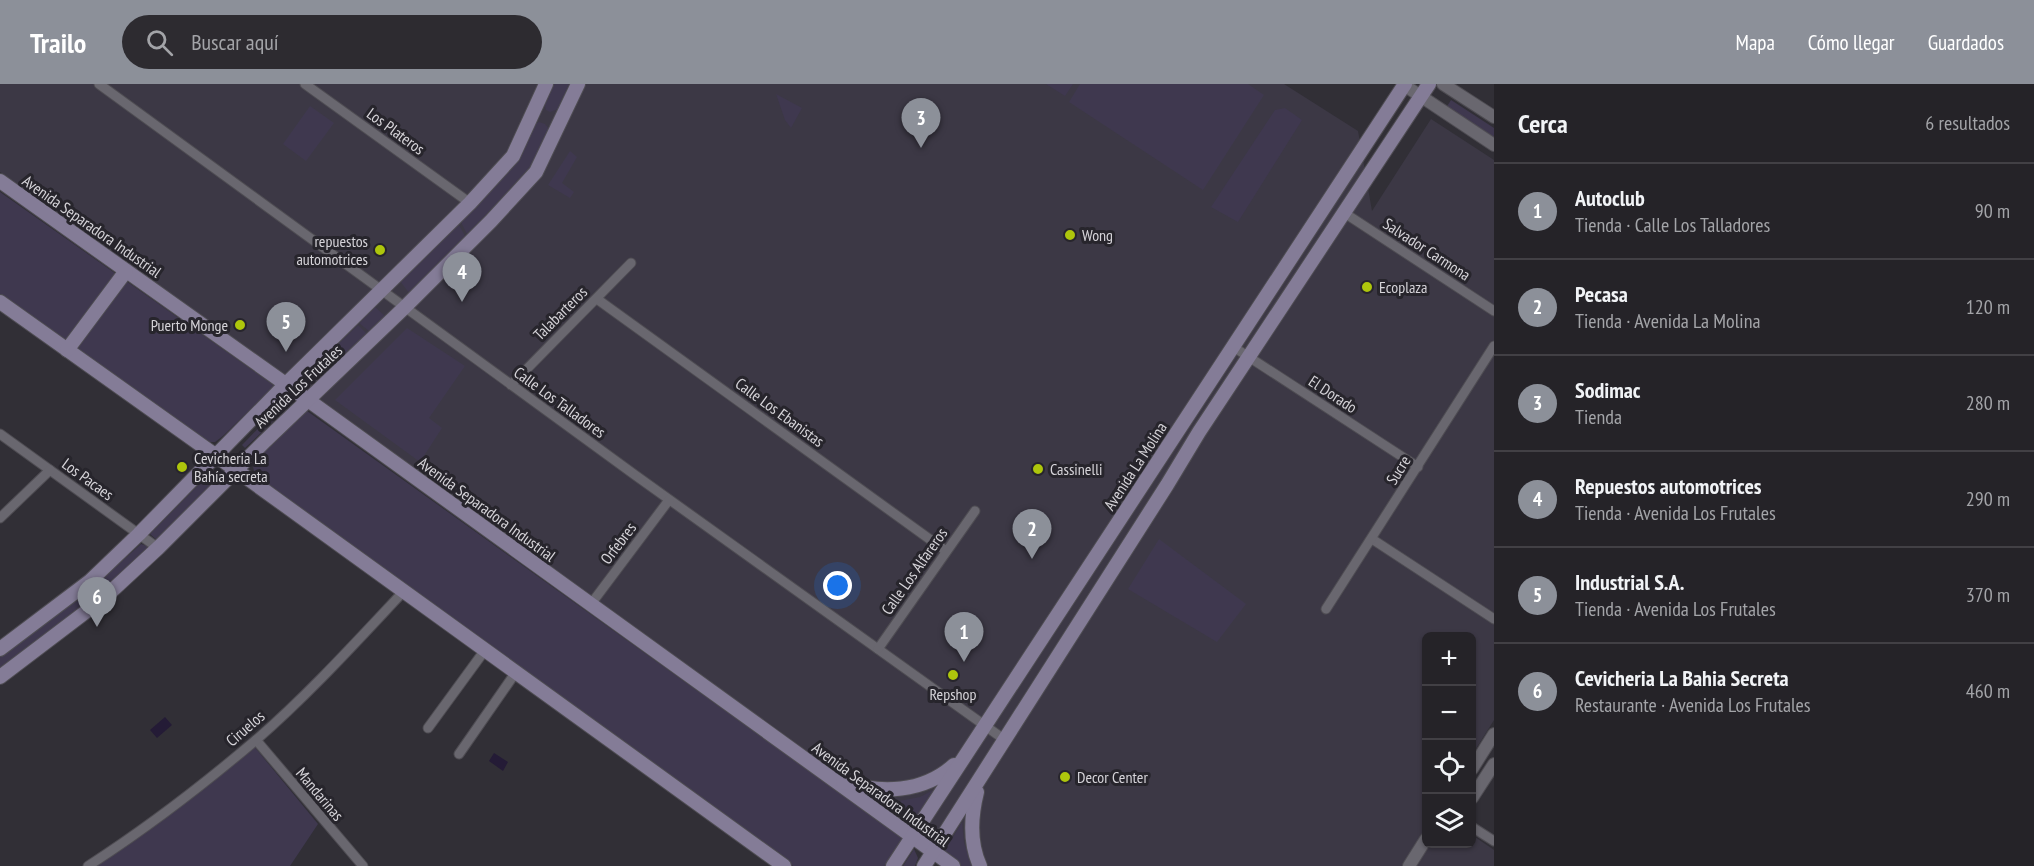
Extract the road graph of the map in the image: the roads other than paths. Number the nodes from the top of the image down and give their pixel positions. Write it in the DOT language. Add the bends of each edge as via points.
graph roads {
  1 [pos="99,84"];
  2 [pos="305,84"];
  3 [pos="546,84"];
  4 [pos="578,84"];
  5 [pos="1430,84"];
  6 [pos="1443,84"];
  7 [pos="1405,85"];
  8 [pos="1421,96"];
  9 [pos="1494,117"];
  10 [pos="1494,145"];
  11 [pos="0,181"];
  12 [pos="470,203"];
  13 [pos="1343,212"];
  14 [pos="631,263"];
  15 [pos="126,271"];
  16 [pos="382,291"];
  17 [pos="597,298"];
  18 [pos="0,302"];
  19 [pos="405,307"];
  20 [pos="1494,311"];
  21 [pos="1232,346"];
  22 [pos="1494,346"];
  23 [pos="67,350"];
  24 [pos="1248,357"];
  25 [pos="286,384"];
  26 [pos="511,385"];
  27 [pos="308,400"];
  28 [pos="0,434"];
  29 [pos="1168,445"];
  30 [pos="217,456"];
  31 [pos="1184,456"];
  32 [pos="1418,467"];
  33 [pos="50,470"];
  34 [pos="236,470"];
  35 [pos="669,500"];
  36 [pos="975,511"];
  37 [pos="0,518"];
  38 [pos="139,534"];
  39 [pos="1372,539"];
  40 [pos="158,548"];
  41 [pos="946,551"];
  42 [pos="404,591"];
  43 [pos="1072,592"];
  44 [pos="591,604"];
  45 [pos="1091,605"];
  46 [pos="1326,609"];
  47 [pos="1494,619"];
  48 [pos="0,649"];
  49 [pos="878,649"];
  50 [pos="485,650"];
  51 [pos="516,672"];
  52 [pos="0,677"];
  53 [pos="984,726"];
  54 [pos="428,728"];
  55 [pos="1494,734"];
  56 [pos="256,740"];
  57 [pos="1005,740"];
  58 [pos="459,754"];
  59 [pos="965,755"];
  60 [pos="1476,763"];
  61 [pos="1494,764"];
  62 [pos="820,771"];
  63 [pos="985,771"];
  64 [pos="1475,794"];
  65 [pos="1476,830"];
  66 [pos="912,836"];
  67 [pos="1494,841"];
  68 [pos="1422,845"];
  69 [pos="934,852"];
  70 [pos="88,866"];
  71 [pos="363,866"];
  72 [pos="784,866"];
  73 [pos="893,866"];
  74 [pos="924,866"];
  75 [pos="953,866"];
  76 [pos="980,866"];
  77 [pos="1409,866"];
  1 -- 16 [label="street, Calle Los Talladores"];
  2 -- 12 [label="street, Los Plateros"];
  3 -- 12 [label="main road, Avenida Los Frutales" via="513,156"];
  4 -- 19 [label="main road, Avenida Los Frutales" via="536,172"];
  5 -- 8 [label="main road"];
  6 -- 9 [label="street"];
  7 -- 8 [label="street"];
  7 -- 21 [label="main road, Avenida La Molina"];
  8 -- 10 [label="street"];
  8 -- 13 [label="main road"];
  11 -- 15 [label="main road, Avenida Separadora Industrial"];
  12 -- 16 [label="main road, Avenida Los Frutales"];
  13 -- 20 [label="street, Salvador Carmona"];
  13 -- 24 [label="main road"];
  14 -- 17 [label="street, Talabarteros"];
  15 -- 23 [label="main road"];
  15 -- 25 [label="main road, Avenida Separadora Industrial"];
  16 -- 19 [label="street, Calle Los Talladores"];
  16 -- 25 [label="main road, Avenida Los Frutales"];
  17 -- 26 [label="street, Talabarteros"];
  17 -- 41 [label="street, Calle Los Ebanistas"];
  18 -- 23 [label="main road"];
  19 -- 26 [label="street, Calle Los Talladores"];
  19 -- 27 [label="main road, Avenida Los Frutales"];
  21 -- 24 [label="street, El Dorado"];
  21 -- 29 [label="main road, Avenida La Molina"];
  22 -- 32 [label="street, Sucre"];
  23 -- 30 [label="main road"];
  24 -- 31 [label="main road"];
  24 -- 32 [label="street, El Dorado"];
  25 -- 27 [label="main road, Avenida Separadora Industrial"];
  25 -- 30 [label="main road, Avenida Los Frutales"];
  26 -- 35 [label="street, Calle Los Talladores"];
  27 -- 34 [label="main road, Avenida Los Frutales"];
  27 -- 44 [label="main road, Avenida Separadora Industrial"];
  28 -- 33 [label="street, Los Pacaes"];
  29 -- 31 [label="main road"];
  29 -- 43 [label="main road, Avenida La Molina"];
  30 -- 34 [label="main road"];
  30 -- 38 [label="main road, Avenida Los Frutales"];
  31 -- 45 [label="main road"];
  32 -- 39 [label="street, Sucre"];
  33 -- 37 [label="street"];
  33 -- 38 [label="street, Los Pacaes"];
  34 -- 40 [label="main road, Avenida Los Frutales"];
  34 -- 42 [label="main road"];
  35 -- 44 [label="street, Orfebres"];
  35 -- 49 [label="street, Calle Los Talladores"];
  36 -- 41 [label="street, Calle Los Alfareros"];
  38 -- 40 [label="street, Los Pacaes"];
  38 -- 48 [label="main road, Avenida Los Frutales" via="90,581"];
  39 -- 46 [label="street, Sucre"];
  39 -- 47 [label="street"];
  40 -- 52 [label="main road, Avenida Los Frutales" via="104,598"];
  41 -- 49 [label="street, Calle Los Alfareros"];
  42 -- 50 [label="main road"];
  42 -- 56 [label="street, Ciruelos"];
  43 -- 45 [label="main road"];
  43 -- 53 [label="main road, Avenida La Molina"];
  44 -- 62 [label="main road, Avenida Separadora Industrial"];
  45 -- 57 [label="main road"];
  49 -- 53 [label="street, Calle Los Talladores"];
  50 -- 51 [label="main road"];
  50 -- 54 [label="street"];
  51 -- 58 [label="street"];
  51 -- 72 [label="main road"];
  53 -- 57 [label="street, Calle Los Talladores"];
  53 -- 59 [label="main road, Avenida La Molina"];
  55 -- 60 [label="street"];
  56 -- 70 [label="street, Ciruelos" via="179,802"];
  56 -- 71 [label="street, Mandarinas"];
  57 -- 63 [label="main road"];
  59 -- 62 [label="main road" via="929,782 908,789 863,788"];
  59 -- 66 [label="main road, Avenida La Molina"];
  61 -- 64 [label="street"];
  62 -- 66 [label="main road, Avenida Separadora Industrial"];
  63 -- 69 [label="main road"];
  63 -- 76 [label="main road" via="974,803 972,826"];
  65 -- 67 [label="street"];
  66 -- 69 [label="main road, Avenida Separadora Industrial"];
  66 -- 73 [label="main road, Avenida La Molina"];
  68 -- 77 [label="street"];
  69 -- 74 [label="main road"];
  69 -- 75 [label="main road, Avenida Separadora Industrial"];
}
